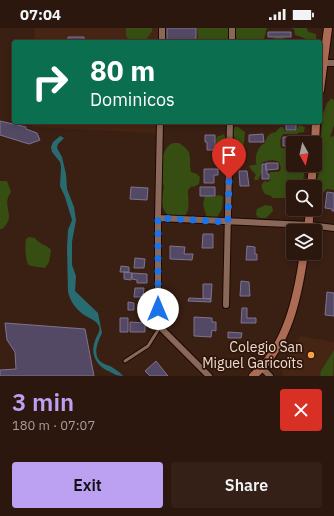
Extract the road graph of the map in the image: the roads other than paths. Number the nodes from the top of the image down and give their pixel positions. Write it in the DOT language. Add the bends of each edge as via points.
graph roads {
  1 [pos="162,28"];
  2 [pos="232,28"];
  3 [pos="328,28"];
  4 [pos="162,40"];
  5 [pos="232,40"];
  6 [pos="324,63"];
  7 [pos="334,63"];
  8 [pos="322,76"];
  9 [pos="160,124"];
  10 [pos="230,124"];
  11 [pos="316,124"];
  12 [pos="315,136"];
  13 [pos="158,218"];
  14 [pos="228,222"];
  15 [pos="286,226"];
  16 [pos="322,228"];
  17 [pos="334,228"];
  18 [pos="303,260"];
  19 [pos="226,305"];
  20 [pos="159,326"];
  21 [pos="125,361"];
  22 [pos="262,368"];
  23 [pos="209,376"];
  24 [pos="253,376"];
  25 [pos="270,376"];
  1 -- 4 [label="street"];
  2 -- 5 [label="street"];
  3 -- 6 [label="street"];
  6 -- 7 [label="street"];
  6 -- 8 [label="street"];
  9 -- 13 [label="street"];
  10 -- 14 [label="street"];
  11 -- 12 [label="street"];
  13 -- 14 [label="street"];
  13 -- 20 [label="street"];
  14 -- 15 [label="street"];
  14 -- 19 [label="street"];
  16 -- 17 [label="street"];
  18 -- 22 [label="street" via="292,312 278,346"];
  20 -- 21 [label="lane" via="148,346"];
  20 -- 23 [label="street"];
  22 -- 24 [label="street"];
  22 -- 25 [label="street"];
}
